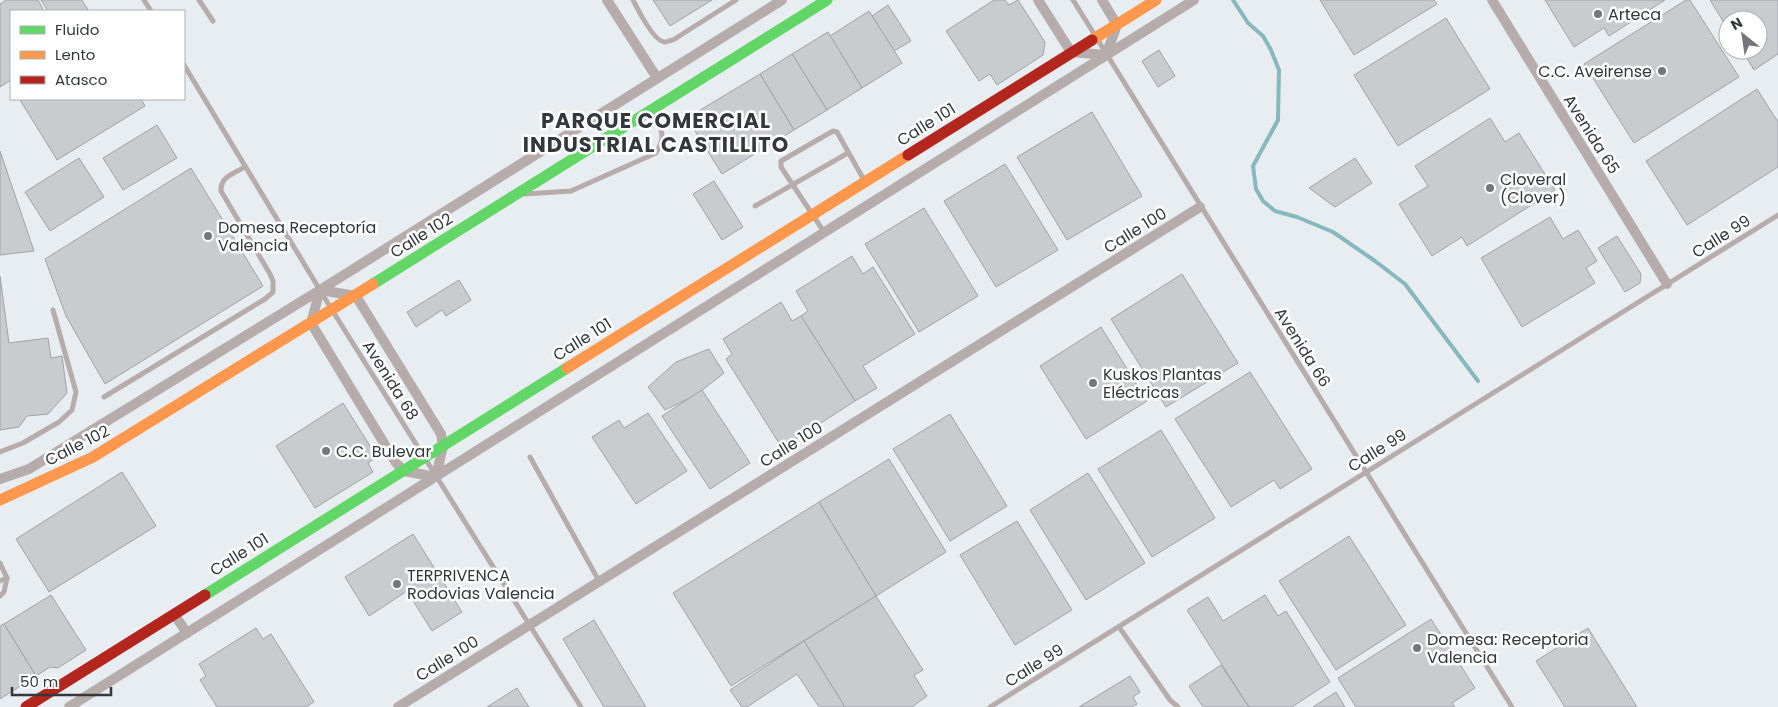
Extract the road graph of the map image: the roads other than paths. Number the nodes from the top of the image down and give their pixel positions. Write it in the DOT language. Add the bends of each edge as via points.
graph roads {
  1 [pos="199,0"];
  2 [pos="608,0"];
  3 [pos="632,0"];
  4 [pos="736,0"];
  5 [pos="782,0"];
  6 [pos="827,0"];
  7 [pos="1038,0"];
  8 [pos="1072,0"];
  9 [pos="1102,0"];
  10 [pos="1156,0"];
  11 [pos="1194,0"];
  12 [pos="1492,0"];
  13 [pos="213,21"];
  14 [pos="1117,24"];
  15 [pos="1096,37"];
  16 [pos="1070,52"];
  17 [pos="1106,55"];
  18 [pos="185,67"];
  19 [pos="657,78"];
  20 [pos="654,109"];
  21 [pos="848,152"];
  22 [pos="245,167"];
  23 [pos="865,182"];
  24 [pos="793,185"];
  25 [pos="516,195"];
  26 [pos="755,206"];
  27 [pos="1200,207"];
  28 [pos="813,214"];
  29 [pos="1778,215"];
  30 [pos="825,232"];
  31 [pos="1667,284"];
  32 [pos="320,290"];
  33 [pos="356,296"];
  34 [pos="53,310"];
  35 [pos="332,310"];
  36 [pos="311,324"];
  37 [pos="104,397"];
  38 [pos="444,446"];
  39 [pos="0,452"];
  40 [pos="425,458"];
  41 [pos="530,458"];
  42 [pos="404,471"];
  43 [pos="1366,472"];
  44 [pos="436,477"];
  45 [pos="0,479"];
  46 [pos="0,500"];
  47 [pos="0,563"];
  48 [pos="7,578"];
  49 [pos="0,580"];
  50 [pos="599,581"];
  51 [pos="0,596"];
  52 [pos="174,614"];
  53 [pos="529,625"];
  54 [pos="1119,626"];
  55 [pos="187,633"];
  56 [pos="26,707"];
  57 [pos="69,707"];
  58 [pos="398,707"];
  59 [pos="581,707"];
  60 [pos="990,707"];
  61 [pos="1178,707"];
  62 [pos="1512,707"];
  1 -- 13 [label="lane"];
  2 -- 19 [label="street"];
  3 -- 4 [label="lane" via="653,34 666,42"];
  5 -- 19 [label="street, Calle 102"];
  6 -- 20 [label="street, Calle 102"];
  7 -- 16 [label="street"];
  8 -- 15 [label="lane, Avenida 66"];
  9 -- 14 [label="street"];
  10 -- 14 [label="street, Calle 101"];
  11 -- 17 [label="street"];
  12 -- 31 [label="street, Avenida 65"];
  14 -- 15 [label="street, Calle 101"];
  14 -- 17 [label="street"];
  15 -- 16 [label="street, Calle 101"];
  15 -- 17 [label="lane, Avenida 66"];
  16 -- 17 [label="street"];
  16 -- 23 [label="street, Calle 101"];
  17 -- 27 [label="lane, Avenida 66"];
  17 -- 30 [label="street"];
  18 -- 22 [label="lane, Avenida 68"];
  19 -- 32 [label="street, Calle 102"];
  20 -- 25 [label="street, Calle 102"];
  20 -- 25 [label="lane" via="662,135 662,143 656,153 571,191"];
  21 -- 23 [label="lane"];
  21 -- 24 [label="lane"];
  21 -- 24 [label="lane" via="837,132 832,130 780,161"];
  22 -- 32 [label="lane, Avenida 68"];
  22 -- 37 [label="lane" via="224,179 221,192 270,274 273,292"];
  23 -- 28 [label="street, Calle 101"];
  24 -- 26 [label="lane"];
  24 -- 28 [label="lane"];
  25 -- 33 [label="street, Calle 102"];
  27 -- 43 [label="lane, Avenida 66"];
  27 -- 50 [label="street, Calle 100"];
  28 -- 30 [label="lane"];
  28 -- 38 [label="street, Calle 101"];
  29 -- 31 [label="lane, Calle 99"];
  30 -- 44 [label="street"];
  31 -- 43 [label="lane, Calle 99"];
  32 -- 33 [label="street"];
  32 -- 35 [label="lane, Avenida 68"];
  32 -- 36 [label="street"];
  32 -- 45 [label="street, Calle 102" via="29,469"];
  33 -- 35 [label="street, Calle 102"];
  33 -- 38 [label="street" via="441,434"];
  34 -- 39 [label="lane" via="76,392 72,410 23,443"];
  35 -- 36 [label="street, Calle 102"];
  35 -- 40 [label="lane, Avenida 68"];
  36 -- 42 [label="street"];
  36 -- 46 [label="street, Calle 102" via="93,457"];
  38 -- 40 [label="street, Calle 101"];
  38 -- 44 [label="street"];
  40 -- 42 [label="street, Calle 101"];
  40 -- 44 [label="lane, Avenida 68"];
  41 -- 50 [label="lane"];
  42 -- 44 [label="street"];
  42 -- 52 [label="street, Calle 101"];
  43 -- 54 [label="lane, Calle 99"];
  43 -- 62 [label="lane, Avenida 66"];
  44 -- 53 [label="lane, Avenida 68"];
  44 -- 55 [label="street"];
  47 -- 48 [label="lane"];
  48 -- 49 [label="lane"];
  48 -- 51 [label="lane"];
  50 -- 53 [label="street, Calle 100"];
  52 -- 55 [label="street"];
  52 -- 56 [label="street, Calle 101"];
  53 -- 58 [label="street, Calle 100"];
  53 -- 59 [label="lane, Avenida 68"];
  54 -- 60 [label="lane, Calle 99"];
  54 -- 61 [label="lane"];
  55 -- 57 [label="street"];
}
